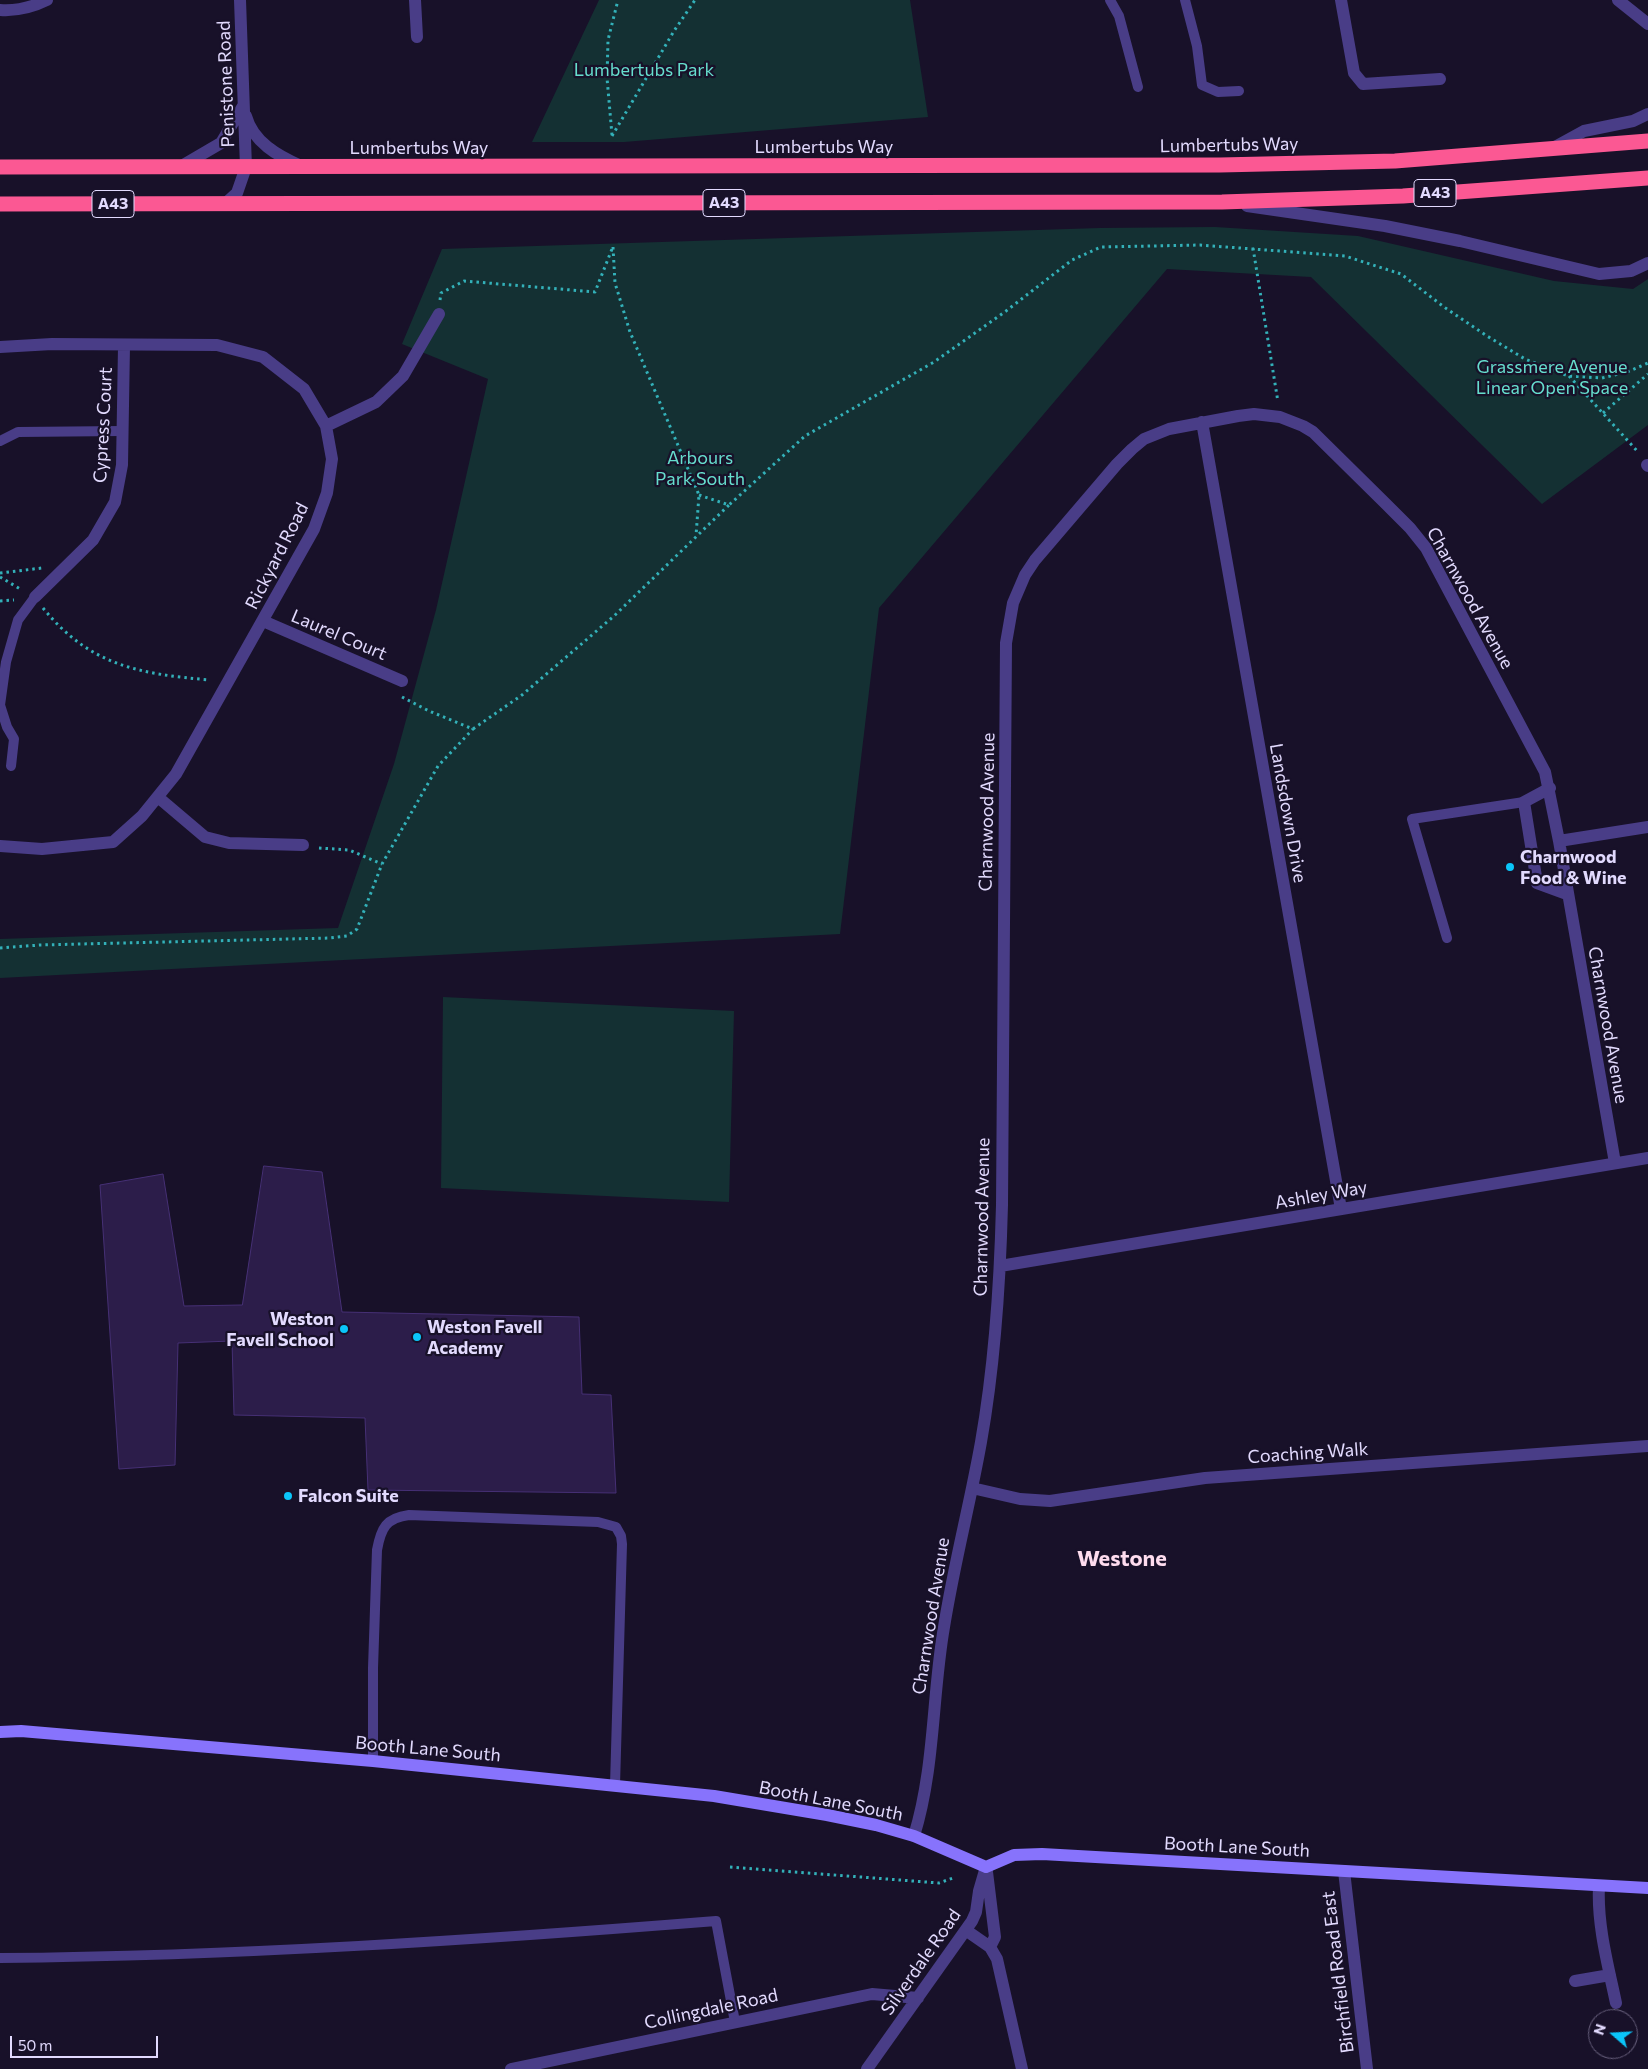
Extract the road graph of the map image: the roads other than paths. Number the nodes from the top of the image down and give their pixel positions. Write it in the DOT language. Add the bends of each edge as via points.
graph roads {
  1 [pos="46,0"];
  2 [pos="240,0"];
  3 [pos="415,0"];
  4 [pos="1110,0"];
  5 [pos="1185,0"];
  6 [pos="1341,0"];
  7 [pos="1618,0"];
  8 [pos="0,10"];
  9 [pos="1648,24"];
  10 [pos="417,37"];
  11 [pos="1440,78"];
  12 [pos="1138,86"];
  13 [pos="1239,91"];
  14 [pos="244,106"];
  15 [pos="1648,114"];
  16 [pos="1648,141"];
  17 [pos="1548,150"];
  18 [pos="0,167"];
  19 [pos="180,167"];
  20 [pos="246,167"];
  21 [pos="302,167"];
  22 [pos="1648,178"];
  23 [pos="1222,202"];
  24 [pos="226,203"];
  25 [pos="0,204"];
  26 [pos="1648,263"];
  27 [pos="439,314"];
  28 [pos="124,346"];
  29 [pos="0,347"];
  30 [pos="1202,422"];
  31 [pos="326,426"];
  32 [pos="122,431"];
  33 [pos="0,441"];
  34 [pos="35,598"];
  35 [pos="263,621"];
  36 [pos="402,681"];
  37 [pos="11,766"];
  38 [pos="1550,788"];
  39 [pos="159,798"];
  40 [pos="1524,802"];
  41 [pos="1648,827"];
  42 [pos="1559,841"];
  43 [pos="303,845"];
  44 [pos="0,846"];
  45 [pos="1567,894"];
  46 [pos="1447,938"];
  47 [pos="1648,1158"];
  48 [pos="1615,1163"];
  49 [pos="1341,1209"];
  50 [pos="1000,1266"];
  51 [pos="1648,1446"];
  52 [pos="972,1488"];
  53 [pos="0,1732"];
  54 [pos="373,1761"];
  55 [pos="615,1784"];
  56 [pos="914,1836"];
  57 [pos="986,1867"];
  58 [pos="1344,1871"];
  59 [pos="1599,1886"];
  60 [pos="1648,1888"];
  61 [pos="966,1930"];
  62 [pos="990,1947"];
  63 [pos="0,1958"];
  64 [pos="1610,1975"];
  65 [pos="1575,1981"];
  66 [pos="918,1998"];
  67 [pos="1616,2003"];
  68 [pos="735,2022"];
  69 [pos="511,2069"];
  70 [pos="867,2069"];
  71 [pos="1022,2069"];
  72 [pos="1367,2069"];
  1 -- 8 [label="street"];
  2 -- 14 [label="street, Penistone Road"];
  3 -- 10 [label="street"];
  4 -- 12 [label="lane" via="1119,16"];
  5 -- 13 [label="lane" via="1197,46 1202,85 1218,92"];
  6 -- 11 [label="street" via="1354,73 1364,84"];
  7 -- 9 [label="street"];
  14 -- 19 [label="street" via="221,143"];
  14 -- 20 [label="street, Penistone Road"];
  14 -- 21 [label="street" via="248,124 263,143"];
  15 -- 17 [label="street" via="1632,121 1584,131"];
  16 -- 17 [label="highway, Lumbertubs Way / A43"];
  17 -- 21 [label="highway, Lumbertubs Way / A43" via="1395,161 1220,165"];
  18 -- 19 [label="highway, Lumbertubs Way / A43"];
  19 -- 20 [label="highway, Lumbertubs Way / A43"];
  20 -- 21 [label="highway, Lumbertubs Way / A43"];
  20 -- 24 [label="street" via="237,193"];
  22 -- 23 [label="highway, A43" via="1403,196"];
  23 -- 24 [label="highway, A43"];
  23 -- 26 [label="street" via="1385,226 1599,274 1631,271"];
  24 -- 25 [label="highway, A43"];
  27 -- 31 [label="street" via="403,376 376,402"];
  28 -- 29 [label="street, Rickyard Road" via="52,344"];
  28 -- 31 [label="street, Rickyard Road" via="217,345 263,357 304,389"];
  28 -- 32 [label="street, Cypress Court"];
  30 -- 38 [label="street, Charnwood Avenue" via="1254,414 1280,417 1313,432 1410,528 1426,548 1546,772"];
  30 -- 49 [label="street, Landsdown Drive"];
  30 -- 50 [label="street, Charnwood Avenue" via="1157,433 1132,449 1036,560 1013,603 1006,642"];
  31 -- 35 [label="street, Rickyard Road" via="332,459 327,493 314,529"];
  32 -- 33 [label="lane" via="18,432"];
  32 -- 34 [label="street, Cypress Court" via="122,464 114,502 93,540"];
  34 -- 37 [label="lane" via="18,620 6,662 0,705 14,739"];
  35 -- 36 [label="street, Laurel Court"];
  35 -- 39 [label="street, Rickyard Road"];
  38 -- 40 [label="street"];
  38 -- 42 [label="street, Charnwood Avenue"];
  39 -- 43 [label="street" via="205,837 229,843"];
  39 -- 44 [label="street, Rickyard Road" via="113,842 42,849"];
  40 -- 45 [label="street" via="1537,883"];
  40 -- 46 [label="lane" via="1412,819"];
  41 -- 42 [label="street"];
  42 -- 45 [label="street, Charnwood Avenue"];
  45 -- 48 [label="street, Charnwood Avenue"];
  47 -- 48 [label="street, Ashley Way"];
  48 -- 49 [label="street, Ashley Way"];
  49 -- 50 [label="street, Ashley Way"];
  50 -- 52 [label="street, Charnwood Avenue" via="991,1373"];
  51 -- 52 [label="street, Coaching Walk" via="1205,1478 1050,1501"];
  52 -- 56 [label="street, Charnwood Avenue" via="943,1629 928,1777"];
  53 -- 54 [label="street, Booth Lane South" via="21,1731"];
  54 -- 55 [label="street, Booth Lane South"];
  54 -- 55 [label="lane" via="377,1550 385,1526 393,1519 409,1515 598,1522 616,1527 622,1544"];
  55 -- 56 [label="street, Booth Lane South" via="827,1815"];
  56 -- 57 [label="street, Booth Lane South"];
  57 -- 58 [label="street, Booth Lane South" via="1014,1855 1042,1854"];
  57 -- 61 [label="street, Silverdale Road" via="976,1912"];
  57 -- 62 [label="street" via="995,1937"];
  58 -- 59 [label="street, Booth Lane South"];
  58 -- 72 [label="street, Birchfield Road East"];
  59 -- 60 [label="street, Booth Lane South"];
  59 -- 64 [label="street" via="1598,1905"];
  61 -- 62 [label="street"];
  61 -- 66 [label="street, Silverdale Road"];
  62 -- 71 [label="street" via="1001,1976"];
  63 -- 68 [label="lane" via="149,1956 507,1938 716,1921"];
  64 -- 65 [label="street"];
  64 -- 67 [label="street"];
  66 -- 68 [label="street, Collingdale Road" via="872,1994"];
  66 -- 70 [label="street, Silverdale Road"];
  68 -- 69 [label="street, Collingdale Road"];
}
